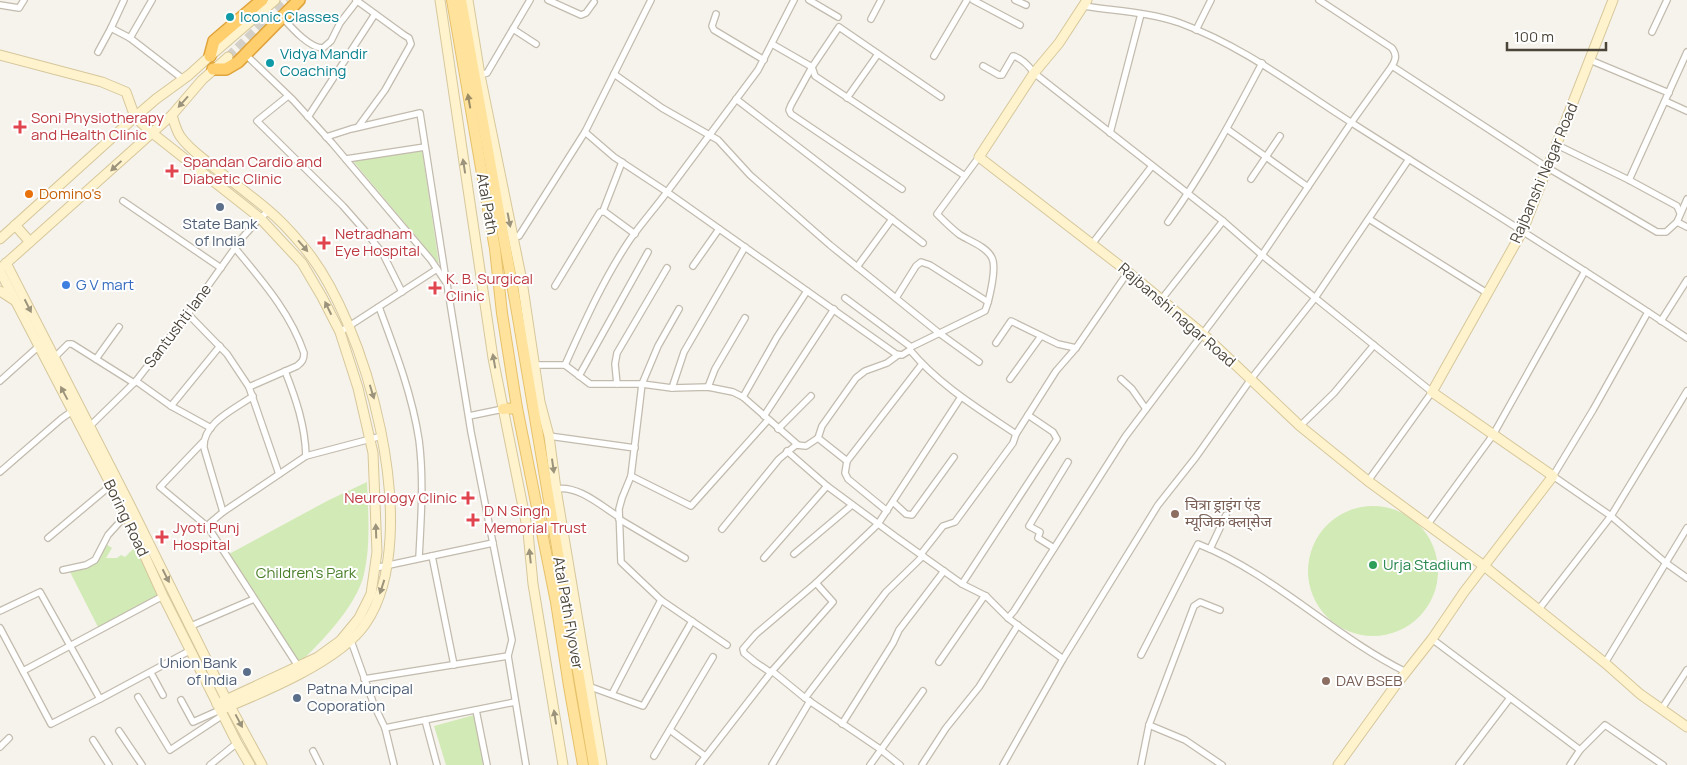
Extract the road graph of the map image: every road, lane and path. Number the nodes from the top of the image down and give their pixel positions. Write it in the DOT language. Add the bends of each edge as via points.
graph roads {
  1 [pos="24,0"];
  2 [pos="124,0"];
  3 [pos="152,0"];
  4 [pos="262,0"];
  5 [pos="275,0"];
  6 [pos="298,0"];
  7 [pos="356,0"];
  8 [pos="440,0"];
  9 [pos="452,0"];
  10 [pos="461,0"];
  11 [pos="468,0"];
  12 [pos="530,0"];
  13 [pos="548,0"];
  14 [pos="651,0"];
  15 [pos="794,0"];
  16 [pos="809,0"];
  17 [pos="880,0"];
  18 [pos="967,0"];
  19 [pos="973,0"];
  20 [pos="1015,0"];
  21 [pos="1211,0"];
  22 [pos="1319,0"];
  23 [pos="1613,0"];
  24 [pos="1667,0"];
  25 [pos="594,2"];
  26 [pos="1085,3"];
  27 [pos="1026,5"];
  28 [pos="0,6"];
  29 [pos="375,14"];
  30 [pos="716,14"];
  31 [pos="1141,14"];
  32 [pos="282,17"];
  33 [pos="838,17"];
  34 [pos="871,19"];
  35 [pos="1020,25"];
  36 [pos="110,28"];
  37 [pos="513,30"];
  38 [pos="1196,30"];
  39 [pos="1652,32"];
  40 [pos="130,38"];
  41 [pos="536,44"];
  42 [pos="772,44"];
  43 [pos="98,52"];
  44 [pos="1687,52"];
  45 [pos="878,54"];
  46 [pos="0,55"];
  47 [pos="246,55"];
  48 [pos="210,56"];
  49 [pos="934,56"];
  50 [pos="228,57"];
  51 [pos="764,60"];
  52 [pos="1590,60"];
  53 [pos="1262,63"];
  54 [pos="983,66"];
  55 [pos="1392,66"];
  56 [pos="812,67"];
  57 [pos="214,69"];
  58 [pos="1034,73"];
  59 [pos="614,74"];
  60 [pos="480,75"];
  61 [pos="186,77"];
  62 [pos="202,80"];
  63 [pos="195,89"];
  64 [pos="1669,93"];
  65 [pos="288,96"];
  66 [pos="941,97"];
  67 [pos="847,98"];
  68 [pos="736,99"];
  69 [pos="1665,101"];
  70 [pos="1687,111"];
  71 [pos="172,115"];
  72 [pos="308,116"];
  73 [pos="135,117"];
  74 [pos="1351,123"];
  75 [pos="357,128"];
  76 [pos="1227,129"];
  77 [pos="151,132"];
  78 [pos="584,132"];
  79 [pos="1110,133"];
  80 [pos="710,135"];
  81 [pos="1280,136"];
  82 [pos="326,137"];
  83 [pos="1557,145"];
  84 [pos="425,147"];
  85 [pos="979,157"];
  86 [pos="1266,157"];
  87 [pos="346,159"];
  88 [pos="1409,159"];
  89 [pos="622,162"];
  90 [pos="1152,166"];
  91 [pos="1548,168"];
  92 [pos="965,176"];
  93 [pos="1251,179"];
  94 [pos="1629,180"];
  95 [pos="1308,187"];
  96 [pos="902,189"];
  97 [pos="667,192"];
  98 [pos="1188,194"];
  99 [pos="1687,199"];
  100 [pos="123,201"];
  101 [pos="269,211"];
  102 [pos="603,211"];
  103 [pos="1680,213"];
  104 [pos="260,218"];
  105 [pos="892,219"];
  106 [pos="1369,219"];
  107 [pos="1223,221"];
  108 [pos="1168,222"];
  109 [pos="1677,222"];
  110 [pos="15,225"];
  111 [pos="1687,226"];
  112 [pos="719,229"];
  113 [pos="1523,230"];
  114 [pos="635,234"];
  115 [pos="513,237"];
  116 [pos="0,239"];
  117 [pos="30,242"];
  118 [pos="923,243"];
  119 [pos="1092,244"];
  120 [pos="745,247"];
  121 [pos="235,248"];
  122 [pos="648,252"];
  123 [pos="1262,255"];
  124 [pos="693,266"];
  125 [pos="2,267"];
  126 [pos="857,267"];
  127 [pos="221,268"];
  128 [pos="667,268"];
  129 [pos="437,269"];
  130 [pos="1585,271"];
  131 [pos="1128,272"];
  132 [pos="1687,280"];
  133 [pos="446,282"];
  134 [pos="555,286"];
  135 [pos="0,291"];
  136 [pos="808,291"];
  137 [pos="402,292"];
  138 [pos="1487,293"];
  139 [pos="845,298"];
  140 [pos="896,298"];
  141 [pos="1315,298"];
  142 [pos="1161,300"];
  143 [pos="16,302"];
  144 [pos="988,302"];
  145 [pos="379,308"];
  146 [pos="679,309"];
  147 [pos="834,309"];
  148 [pos="1648,312"];
  149 [pos="188,314"];
  150 [pos="745,318"];
  151 [pos="1661,321"];
  152 [pos="349,326"];
  153 [pos="119,327"];
  154 [pos="340,332"];
  155 [pos="939,333"];
  156 [pos="1203,334"];
  157 [pos="1041,336"];
  158 [pos="1687,338"];
  159 [pos="996,343"];
  160 [pos="1374,345"];
  161 [pos="39,346"];
  162 [pos="220,346"];
  163 [pos="911,348"];
  164 [pos="1076,348"];
  165 [pos="898,355"];
  166 [pos="55,357"];
  167 [pos="96,359"];
  168 [pos="979,362"];
  169 [pos="922,364"];
  170 [pos="536,365"];
  171 [pos="565,365"];
  172 [pos="284,371"];
  173 [pos="579,376"];
  174 [pos="1010,379"];
  175 [pos="1121,379"];
  176 [pos="1251,379"];
  177 [pos="0,381"];
  178 [pos="134,382"];
  179 [pos="617,384"];
  180 [pos="642,384"];
  181 [pos="249,386"];
  182 [pos="708,387"];
  183 [pos="672,388"];
  184 [pos="1687,391"];
  185 [pos="1432,392"];
  186 [pos="253,396"];
  187 [pos="811,396"];
  188 [pos="743,397"];
  189 [pos="962,397"];
  190 [pos="536,402"];
  191 [pos="171,406"];
  192 [pos="76,408"];
  193 [pos="516,408"];
  194 [pos="503,409"];
  195 [pos="1146,409"];
  196 [pos="1028,415"];
  197 [pos="469,416"];
  198 [pos="765,422"];
  199 [pos="1300,426"];
  200 [pos="90,427"];
  201 [pos="211,428"];
  202 [pos="778,429"];
  203 [pos="1016,434"];
  204 [pos="1493,435"];
  205 [pos="382,436"];
  206 [pos="549,436"];
  207 [pos="370,438"];
  208 [pos="818,438"];
  209 [pos="203,442"];
  210 [pos="635,448"];
  211 [pos="793,448"];
  212 [pos="306,456"];
  213 [pos="954,458"];
  214 [pos="847,461"];
  215 [pos="1068,462"];
  216 [pos="0,472"];
  217 [pos="279,474"];
  218 [pos="631,476"];
  219 [pos="1553,476"];
  220 [pos="1368,481"];
  221 [pos="110,486"];
  222 [pos="827,486"];
  223 [pos="556,490"];
  224 [pos="892,502"];
  225 [pos="852,505"];
  226 [pos="129,512"];
  227 [pos="223,512"];
  228 [pos="886,512"];
  229 [pos="1226,515"];
  230 [pos="1610,516"];
  231 [pos="619,518"];
  232 [pos="879,522"];
  233 [pos="1428,524"];
  234 [pos="208,527"];
  235 [pos="1687,528"];
  236 [pos="722,529"];
  237 [pos="48,538"];
  238 [pos="493,542"];
  239 [pos="1054,548"];
  240 [pos="1210,549"];
  241 [pos="924,552"];
  242 [pos="794,554"];
  243 [pos="432,556"];
  244 [pos="419,558"];
  245 [pos="685,558"];
  246 [pos="764,558"];
  247 [pos="1666,563"];
  248 [pos="388,565"];
  249 [pos="1484,566"];
  250 [pos="375,568"];
  251 [pos="63,570"];
  252 [pos="944,571"];
  253 [pos="1687,578"];
  254 [pos="964,581"];
  255 [pos="816,583"];
  256 [pos="163,596"];
  257 [pos="986,596"];
  258 [pos="254,599"];
  259 [pos="661,600"];
  260 [pos="1539,609"];
  261 [pos="1220,610"];
  262 [pos="0,611"];
  263 [pos="1011,615"];
  264 [pos="692,621"];
  265 [pos="1018,625"];
  266 [pos="191,626"];
  267 [pos="0,628"];
  268 [pos="349,636"];
  269 [pos="1432,639"];
  270 [pos="70,645"];
  271 [pos="727,645"];
  272 [pos="190,650"];
  273 [pos="1141,655"];
  274 [pos="508,656"];
  275 [pos="713,658"];
  276 [pos="1063,659"];
  277 [pos="939,662"];
  278 [pos="1605,663"];
  279 [pos="454,664"];
  280 [pos="298,666"];
  281 [pos="1687,670"];
  282 [pos="22,671"];
  283 [pos="151,672"];
  284 [pos="1406,672"];
  285 [pos="770,673"];
  286 [pos="364,679"];
  287 [pos="588,686"];
  288 [pos="923,691"];
  289 [pos="612,694"];
  290 [pos="162,695"];
  291 [pos="138,697"];
  292 [pos="1510,698"];
  293 [pos="100,699"];
  294 [pos="181,700"];
  295 [pos="808,700"];
  296 [pos="228,702"];
  297 [pos="515,702"];
  298 [pos="220,709"];
  299 [pos="476,710"];
  300 [pos="1661,710"];
  301 [pos="424,720"];
  302 [pos="842,724"];
  303 [pos="1149,725"];
  304 [pos="1687,726"];
  305 [pos="385,728"];
  306 [pos="670,730"];
  307 [pos="119,731"];
  308 [pos="9,738"];
  309 [pos="93,740"];
  310 [pos="236,743"];
  311 [pos="0,747"];
  312 [pos="880,749"];
  313 [pos="1580,750"];
  314 [pos="313,751"];
  315 [pos="654,756"];
  316 [pos="705,756"];
  317 [pos="109,765"];
  318 [pos="142,765"];
  319 [pos="210,765"];
  320 [pos="250,765"];
  321 [pos="262,765"];
  322 [pos="320,765"];
  323 [pos="394,765"];
  324 [pos="437,765"];
  325 [pos="487,765"];
  326 [pos="526,765"];
  327 [pos="563,765"];
  328 [pos="583,765"];
  329 [pos="594,765"];
  330 [pos="602,765"];
  331 [pos="699,765"];
  332 [pos="772,765"];
  333 [pos="870,765"];
  334 [pos="900,765"];
  335 [pos="922,765"];
  336 [pos="1002,765"];
  337 [pos="1141,765"];
  338 [pos="1222,765"];
  339 [pos="1338,765"];
  340 [pos="1459,765"];
  341 [pos="1570,765"];
  342 [pos="1663,765"];
  1 -- 28 [label="street" via="19,8"];
  2 -- 36 [label="street"];
  3 -- 40 [label="street"];
  4 -- 48 [label="highway" via="214,41"];
  5 -- 48 [label="street"];
  6 -- 32 [label="highway"];
  7 -- 29 [label="street"];
  7 -- 32 [label="street" via="331,41 323,48 314,46 294,31"];
  194 -- 8 [label="street, one-way"];
  193 -- 9 [label="main road, Atal Path, one-way" via="495,249"];
  10 -- 190 [label="main road, Atal Path"];
  11 -- 60 [label="street"];
  12 -- 37 [label="street"];
  13 -- 25 [label="street" via="581,15"];
  14 -- 59 [label="street"];
  15 -- 42 [label="street"];
  16 -- 33 [label="street"];
  17 -- 34 [label="street"];
  18 -- 49 [label="street"];
  19 -- 35 [label="street"];
  20 -- 27 [label="street"];
  21 -- 38 [label="street"];
  22 -- 55 [label="street" via="1392,48 1396,59"];
  23 -- 52 [label="street, Rajbanshi Nagar Road"];
  24 -- 39 [label="street"];
  26 -- 31 [label="street"];
  26 -- 58 [label="street" via="1059,43"];
  29 -- 72 [label="street"];
  29 -- 75 [label="street" via="408,38 411,44 386,90"];
  30 -- 51 [label="street" via="714,30"];
  31 -- 38 [label="street" via="1171,20"];
  31 -- 79 [label="street"];
  32 -- 47 [label="highway"];
  36 -- 40 [label="street"];
  36 -- 43 [label="street"];
  37 -- 41 [label="street"];
  37 -- 60 [label="street" via="487,73"];
  38 -- 53 [label="street"];
  40 -- 61 [label="street"];
  42 -- 51 [label="street"];
  42 -- 56 [label="street"];
  44 -- 64 [label="street"];
  45 -- 56 [label="street" via="839,27"];
  45 -- 66 [label="street"];
  45 -- 67 [label="street"];
  46 -- 73 [label="street" via="119,88 126,92"];
  47 -- 57 [label="highway" via="226,69"];
  47 -- 65 [label="street"];
  48 -- 61 [label="street"];
  50 -- 57 [label="street"];
  51 -- 68 [label="street"];
  52 -- 64 [label="street"];
  52 -- 83 [label="street, Rajbanshi Nagar Road"];
  53 -- 74 [label="street"];
  53 -- 76 [label="street"];
  54 -- 58 [label="street" via="999,76 1013,56"];
  55 -- 74 [label="street"];
  55 -- 91 [label="street"];
  56 -- 67 [label="street" via="815,76"];
  56 -- 96 [label="street" via="790,106 791,114"];
  57 -- 62 [label="street"];
  58 -- 79 [label="street"];
  58 -- 85 [label="street"];
  59 -- 78 [label="street"];
  59 -- 80 [label="street" via="662,108"];
  60 -- 115 [label="street, one-way"];
  61 -- 62 [label="street" via="197,82"];
  61 -- 63 [label="street"];
  61 -- 73 [label="street"];
  62 -- 63 [label="street"];
  63 -- 71 [label="street, one-way"];
  64 -- 69 [label="street"];
  65 -- 72 [label="street"];
  65 -- 137 [label="street" via="257,121 366,230 383,254"];
  67 -- 92 [label="street"];
  68 -- 80 [label="street"];
  68 -- 105 [label="street"];
  69 -- 70 [label="street"];
  69 -- 94 [label="street"];
  71 -- 77 [label="street"];
  71 -- 101 [label="street" via="180,136 193,150"];
  72 -- 82 [label="street"];
  73 -- 77 [label="street"];
  73 -- 110 [label="street"];
  74 -- 88 [label="street"];
  74 -- 95 [label="street"];
  75 -- 82 [label="street"];
  75 -- 84 [label="street" via="420,114"];
  76 -- 86 [label="street"];
  76 -- 98 [label="street"];
  77 -- 104 [label="street"];
  77 -- 117 [label="street, one-way"];
  78 -- 89 [label="street"];
  78 -- 115 [label="street" via="518,236"];
  79 -- 90 [label="street"];
  80 -- 97 [label="street"];
  80 -- 126 [label="street"];
  81 -- 86 [label="street"];
  82 -- 87 [label="street"];
  83 -- 91 [label="street, Rajbanshi Nagar Road"];
  83 -- 94 [label="street"];
  84 -- 87 [label="street"];
  84 -- 133 [label="street"];
  85 -- 92 [label="street"];
  85 -- 119 [label="street, Rajbanshi nagar Road"];
  86 -- 93 [label="street"];
  86 -- 95 [label="street"];
  87 -- 129 [label="street"];
  88 -- 106 [label="street"];
  88 -- 113 [label="street"];
  89 -- 97 [label="street"];
  89 -- 102 [label="street"];
  90 -- 98 [label="street"];
  90 -- 119 [label="street"];
  91 -- 109 [label="street" via="1657,232 1666,232"];
  91 -- 113 [label="street, Rajbanshi Nagar Road"];
  92 -- 144 [label="street" via="937,214 991,256 993,269"];
  94 -- 103 [label="street" via="1677,206"];
  95 -- 123 [label="street"];
  97 -- 112 [label="street"];
  97 -- 114 [label="street"];
  98 -- 107 [label="street"];
  98 -- 108 [label="street"];
  99 -- 103 [label="street"];
  100 -- 127 [label="street"];
  101 -- 104 [label="street, Santushti lane"];
  101 -- 152 [label="street, one-way" via="311,257"];
  102 -- 114 [label="street"];
  102 -- 134 [label="street"];
  103 -- 109 [label="street"];
  104 -- 121 [label="street, Santushti lane"];
  154 -- 104 [label="street, one-way" via="302,263"];
  105 -- 118 [label="street"];
  105 -- 126 [label="street"];
  106 -- 138 [label="street"];
  106 -- 141 [label="street"];
  107 -- 123 [label="street"];
  107 -- 142 [label="street"];
  109 -- 111 [label="street"];
  110 -- 116 [label="street"];
  110 -- 117 [label="street"];
  112 -- 120 [label="street"];
  112 -- 124 [label="street"];
  113 -- 130 [label="street"];
  113 -- 138 [label="street, Rajbanshi Nagar Road"];
  114 -- 171 [label="street" via="588,313"];
  115 -- 170 [label="street"];
  117 -- 125 [label="street"];
  119 -- 131 [label="street, Rajbanshi nagar Road"];
  120 -- 136 [label="street"];
  120 -- 183 [label="street" via="684,352"];
  121 -- 127 [label="street, Santushti lane"];
  121 -- 172 [label="street" via="281,306 300,344 304,359"];
  122 -- 173 [label="street"];
  123 -- 141 [label="street"];
  123 -- 156 [label="street"];
  125 -- 143 [label="street, Boring Road"];
  125 -- 166 [label="street, one-way"];
  126 -- 140 [label="street"];
  127 -- 149 [label="street, Santushti lane"];
  128 -- 179 [label="street" via="617,353"];
  129 -- 133 [label="street"];
  129 -- 137 [label="street"];
  130 -- 148 [label="street"];
  130 -- 204 [label="street"];
  131 -- 142 [label="street, Rajbanshi nagar Road"];
  131 -- 164 [label="street"];
  132 -- 151 [label="street"];
  133 -- 197 [label="street"];
  135 -- 143 [label="street"];
  136 -- 147 [label="street"];
  136 -- 188 [label="street"];
  137 -- 145 [label="street"];
  138 -- 185 [label="street, Rajbanshi Nagar Road"];
  139 -- 163 [label="street"];
  140 -- 144 [label="street" via="921,262"];
  140 -- 155 [label="street"];
  141 -- 160 [label="street"];
  141 -- 176 [label="street"];
  142 -- 156 [label="street, Rajbanshi nagar Road"];
  143 -- 161 [label="street, Boring Road"];
  144 -- 155 [label="street" via="985,311"];
  145 -- 152 [label="street"];
  145 -- 244 [label="street" via="407,388 419,440 422,494"];
  146 -- 180 [label="street"];
  147 -- 165 [label="street"];
  147 -- 198 [label="street"];
  148 -- 151 [label="street"];
  148 -- 219 [label="street"];
  149 -- 162 [label="street"];
  149 -- 178 [label="street, Santushti lane"];
  150 -- 182 [label="street"];
  151 -- 158 [label="street"];
  152 -- 154 [label="street"];
  152 -- 205 [label="street, one-way" via="374,400"];
  153 -- 167 [label="street"];
  154 -- 207 [label="street"];
  155 -- 163 [label="street"];
  155 -- 168 [label="street"];
  156 -- 176 [label="street, Rajbanshi nagar Road"];
  156 -- 195 [label="street"];
  157 -- 159 [label="street" via="1012,322"];
  157 -- 164 [label="street"];
  157 -- 174 [label="street"];
  160 -- 185 [label="street"];
  160 -- 199 [label="street" via="1334,393"];
  161 -- 177 [label="street"];
  192 -- 161 [label="street, Boring Road, one-way"];
  162 -- 181 [label="street"];
  162 -- 191 [label="street"];
  163 -- 165 [label="street"];
  163 -- 169 [label="street"];
  164 -- 196 [label="street" via="1056,371"];
  165 -- 208 [label="street" via="856,378 822,426"];
  166 -- 167 [label="street" via="72,344"];
  166 -- 192 [label="street"];
  167 -- 178 [label="street"];
  169 -- 189 [label="street"];
  169 -- 214 [label="street"];
  170 -- 171 [label="street"];
  170 -- 190 [label="street"];
  171 -- 173 [label="street"];
  172 -- 181 [label="street"];
  172 -- 212 [label="street" via="303,425"];
  173 -- 179 [label="street" via="590,384"];
  175 -- 195 [label="street"];
  176 -- 199 [label="street, Rajbanshi nagar Road"];
  176 -- 276 [label="street" via="1158,505"];
  178 -- 191 [label="street"];
  178 -- 200 [label="street, Santushti lane"];
  179 -- 180 [label="street"];
  180 -- 183 [label="street"];
  180 -- 210 [label="street"];
  181 -- 186 [label="street"];
  182 -- 183 [label="street"];
  182 -- 188 [label="street"];
  184 -- 230 [label="street"];
  185 -- 204 [label="street"];
  185 -- 220 [label="street"];
  186 -- 201 [label="street"];
  186 -- 217 [label="street"];
  187 -- 202 [label="street"];
  188 -- 198 [label="street"];
  189 -- 203 [label="street"];
  189 -- 224 [label="street"];
  190 -- 206 [label="street"];
  190 -- 329 [label="main road, Atal Path Flyover"];
  191 -- 201 [label="street"];
  192 -- 200 [label="street"];
  192 -- 216 [label="street"];
  192 -- 221 [label="street, Boring Road"];
  193 -- 194 [label="main road"];
  193 -- 328 [label="main road, Atal Path Flyover" via="556,602"];
  194 -- 197 [label="street"];
  327 -- 194 [label="street, one-way" via="533,584 528,532"];
  195 -- 239 [label="street"];
  196 -- 203 [label="street"];
  196 -- 254 [label="street" via="1053,432 1057,439"];
  197 -- 238 [label="street"];
  198 -- 202 [label="street"];
  198 -- 218 [label="street" via="691,506"];
  199 -- 220 [label="street, Rajbanshi nagar Road"];
  200 -- 226 [label="street"];
  201 -- 209 [label="street"];
  202 -- 211 [label="street"];
  203 -- 241 [label="street" via="1013,443 956,522 943,526"];
  204 -- 219 [label="street"];
  204 -- 233 [label="street"];
  205 -- 207 [label="street"];
  205 -- 248 [label="street" via="389,477"];
  206 -- 210 [label="street"];
  206 -- 223 [label="street, one-way"];
  207 -- 212 [label="street"];
  250 -- 207 [label="street, one-way" via="377,552"];
  208 -- 211 [label="street" via="806,446"];
  208 -- 214 [label="street"];
  209 -- 227 [label="street"];
  209 -- 234 [label="street" via="160,487"];
  210 -- 218 [label="street"];
  211 -- 222 [label="street"];
  211 -- 236 [label="street"];
  212 -- 217 [label="street"];
  213 -- 224 [label="street" via="912,515"];
  214 -- 228 [label="street" via="845,473 848,479"];
  215 -- 239 [label="street" via="1029,526 1040,532 1038,538"];
  217 -- 227 [label="street"];
  218 -- 231 [label="street" via="622,498"];
  219 -- 230 [label="street"];
  219 -- 249 [label="street"];
  220 -- 233 [label="street, Rajbanshi nagar Road"];
  221 -- 226 [label="street, Boring Road"];
  221 -- 237 [label="street"];
  222 -- 225 [label="street"];
  222 -- 246 [label="street"];
  223 -- 231 [label="street" via="576,491"];
  223 -- 287 [label="street"];
  224 -- 228 [label="street"];
  225 -- 232 [label="street"];
  225 -- 242 [label="street"];
  226 -- 251 [label="street" via="108,535 95,560"];
  226 -- 256 [label="street, Boring Road"];
  226 -- 266 [label="street, one-way"];
  227 -- 234 [label="street"];
  228 -- 232 [label="street"];
  229 -- 240 [label="street"];
  230 -- 247 [label="street"];
  230 -- 260 [label="street"];
  231 -- 245 [label="street"];
  231 -- 259 [label="street" via="621,562"];
  232 -- 241 [label="street"];
  232 -- 255 [label="street"];
  233 -- 249 [label="street, Rajbanshi nagar Road"];
  234 -- 258 [label="street"];
  235 -- 247 [label="street"];
  238 -- 243 [label="street"];
  238 -- 274 [label="street" via="512,640"];
  239 -- 263 [label="street"];
  240 -- 273 [label="street" via="1196,545"];
  240 -- 284 [label="street" via="1245,566 1379,659"];
  241 -- 252 [label="street"];
  241 -- 295 [label="street" via="886,592"];
  243 -- 244 [label="street"];
  243 -- 279 [label="street"];
  244 -- 248 [label="street"];
  247 -- 253 [label="street"];
  247 -- 278 [label="street"];
  248 -- 250 [label="street"];
  248 -- 268 [label="street, one-way" via="383,586 366,624"];
  249 -- 260 [label="street, Rajbanshi nagar Road"];
  249 -- 269 [label="street"];
  250 -- 268 [label="street" via="370,594"];
  252 -- 254 [label="street"];
  252 -- 302 [label="street" via="900,630"];
  254 -- 257 [label="street"];
  255 -- 285 [label="street" via="833,602"];
  255 -- 285 [label="street" via="756,634 743,650"];
  256 -- 270 [label="street"];
  256 -- 272 [label="street, Boring Road"];
  257 -- 263 [label="street"];
  257 -- 277 [label="street"];
  258 -- 266 [label="street"];
  258 -- 280 [label="street"];
  259 -- 264 [label="street"];
  259 -- 289 [label="street"];
  260 -- 278 [label="street, Rajbanshi nagar Road"];
  261 -- 303 [label="street" via="1200,602 1194,606"];
  262 -- 270 [label="street" via="40,592"];
  263 -- 265 [label="street"];
  264 -- 271 [label="street"];
  264 -- 289 [label="street" via="644,706"];
  265 -- 276 [label="street"];
  265 -- 335 [label="street" via="979,688 946,728"];
  266 -- 296 [label="street"];
  267 -- 282 [label="street"];
  268 -- 280 [label="street"];
  268 -- 286 [label="street"];
  268 -- 296 [label="street" via="332,654 306,671"];
  269 -- 284 [label="street"];
  269 -- 292 [label="street"];
  270 -- 282 [label="street"];
  270 -- 293 [label="street"];
  272 -- 283 [label="street"];
  272 -- 298 [label="street, Boring Road"];
  274 -- 279 [label="street"];
  274 -- 297 [label="street"];
  275 -- 306 [label="street"];
  276 -- 336 [label="street"];
  278 -- 300 [label="street, Rajbanshi nagar Road"];
  279 -- 286 [label="street"];
  280 -- 296 [label="street"];
  281 -- 300 [label="street"];
  282 -- 293 [label="street" via="51,724"];
  283 -- 290 [label="street"];
  283 -- 293 [label="street"];
  284 -- 339 [label="street"];
  285 -- 295 [label="street"];
  285 -- 316 [label="street"];
  286 -- 305 [label="street"];
  287 -- 289 [label="street"];
  287 -- 330 [label="street"];
  288 -- 312 [label="street"];
  291 -- 298 [label="street" via="170,750"];
  292 -- 313 [label="street"];
  292 -- 340 [label="street"];
  294 -- 298 [label="street" via="193,722"];
  295 -- 302 [label="street"];
  295 -- 332 [label="street"];
  296 -- 298 [label="street"];
  296 -- 321 [label="street, one-way"];
  297 -- 299 [label="street"];
  297 -- 326 [label="street"];
  298 -- 310 [label="street, Boring Road"];
  299 -- 301 [label="street"];
  299 -- 325 [label="street"];
  300 -- 304 [label="street, Rajbanshi nagar Road"];
  301 -- 305 [label="street"];
  301 -- 324 [label="street"];
  302 -- 312 [label="street"];
  303 -- 337 [label="street"];
  303 -- 338 [label="street" via="1185,740"];
  305 -- 323 [label="street"];
  306 -- 315 [label="street"];
  306 -- 316 [label="street"];
  307 -- 318 [label="street"];
  308 -- 311 [label="street"];
  309 -- 317 [label="street"];
  310 -- 319 [label="street"];
  310 -- 320 [label="street, Boring Road"];
  312 -- 333 [label="street"];
  312 -- 334 [label="street"];
  313 -- 341 [label="street"];
  313 -- 342 [label="street" via="1605,725"];
  314 -- 322 [label="street"];
  316 -- 331 [label="street"];
}
